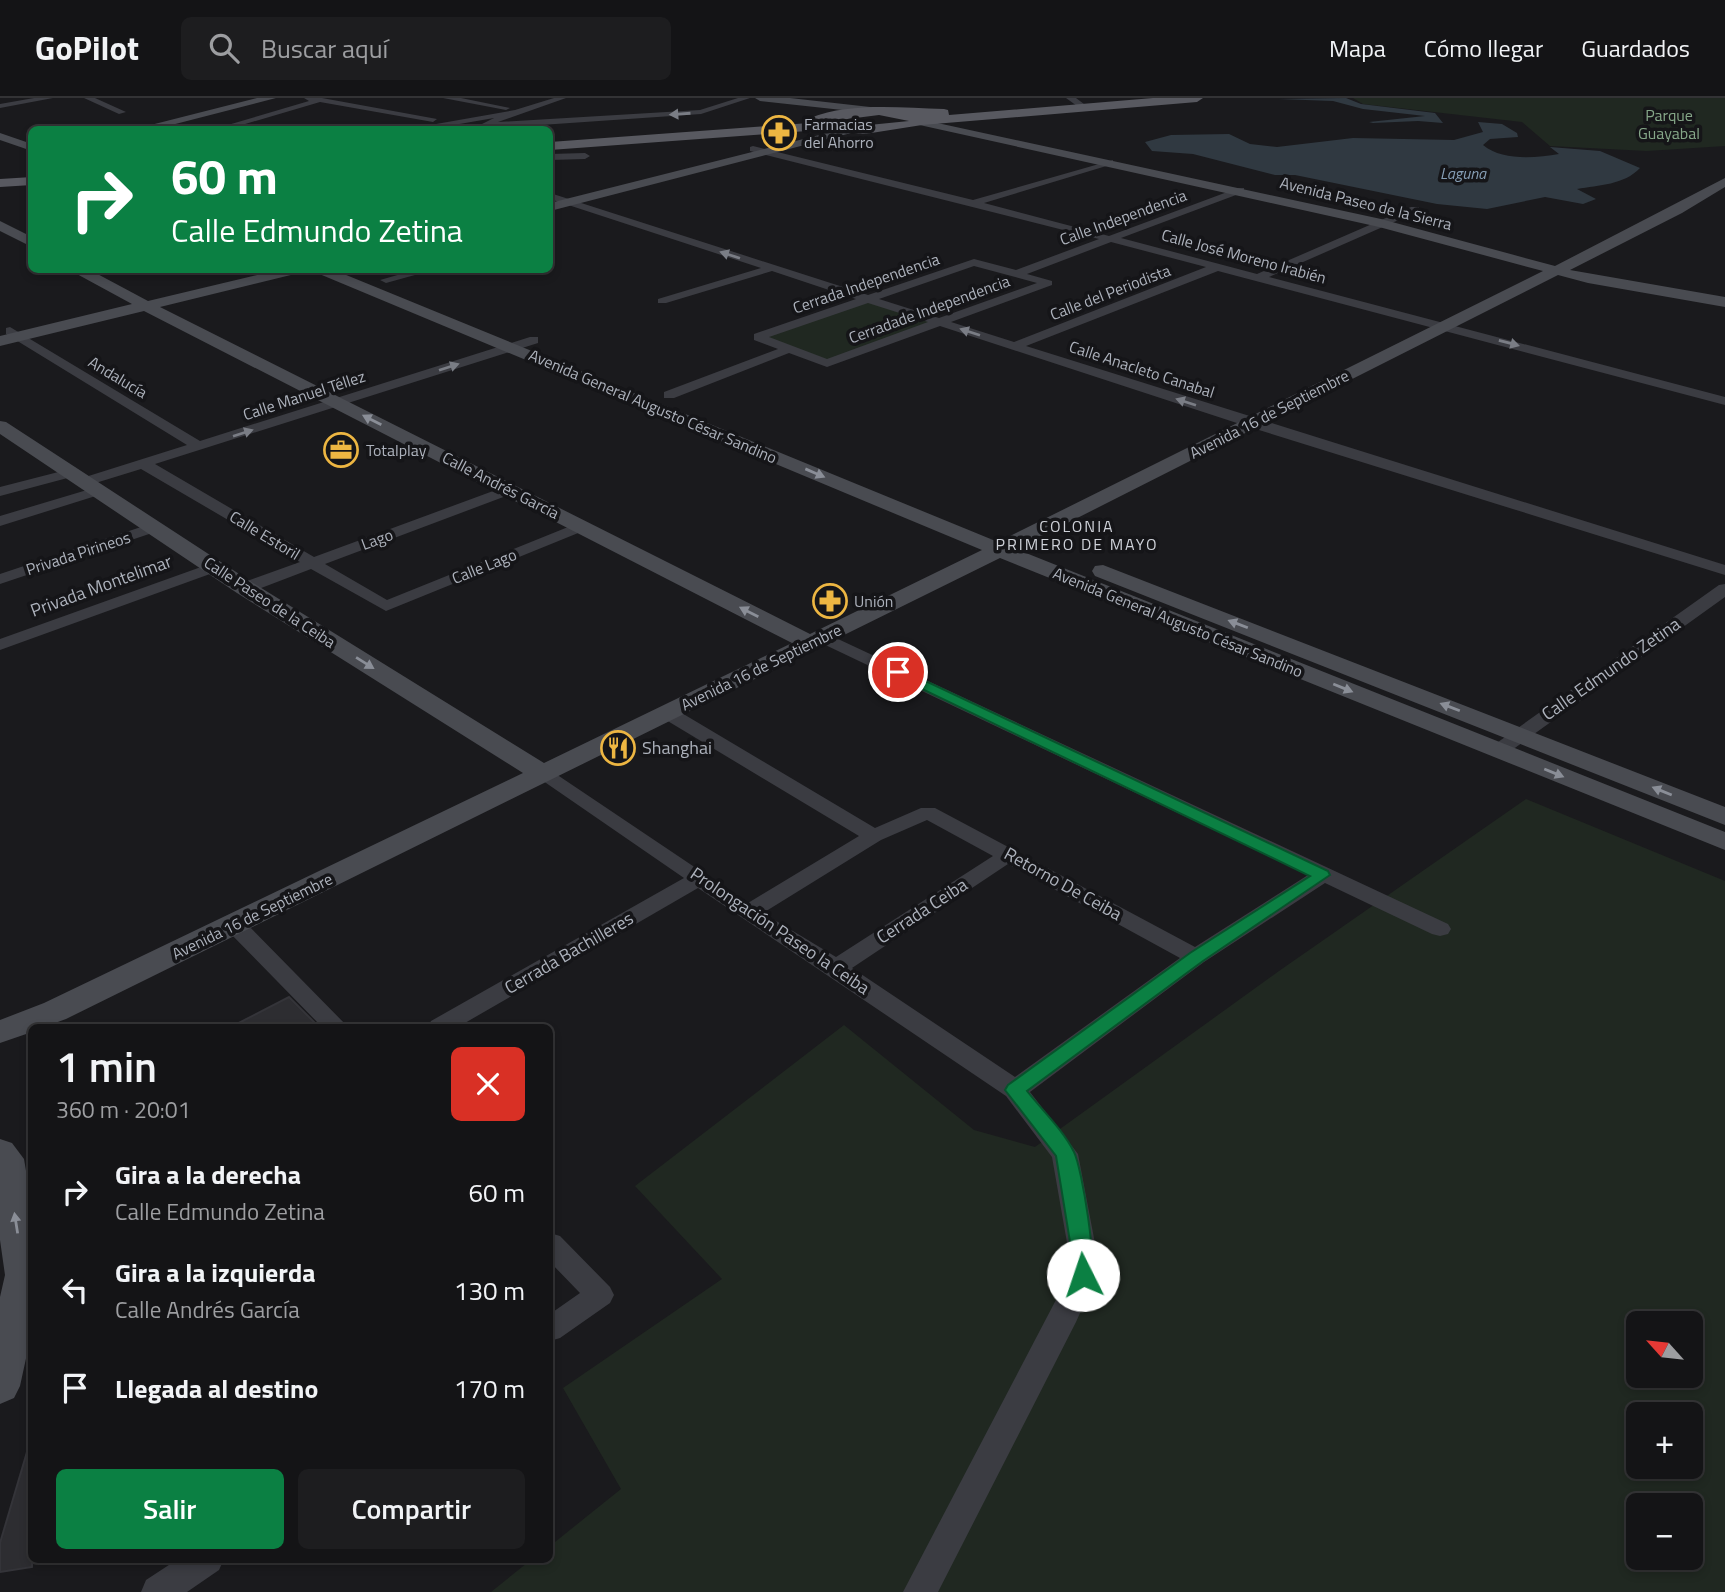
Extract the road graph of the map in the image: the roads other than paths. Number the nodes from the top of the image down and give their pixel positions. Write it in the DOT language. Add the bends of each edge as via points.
graph roads {
  1 [pos="49,98"];
  2 [pos="88,98"];
  3 [pos="268,98"];
  4 [pos="308,98"];
  5 [pos="447,98"];
  6 [pos="562,98"];
  7 [pos="746,98"];
  8 [pos="761,98"];
  9 [pos="1159,98"];
  10 [pos="1197,98"];
  11 [pos="320,100"];
  12 [pos="1075,101"];
  13 [pos="332,103"];
  14 [pos="0,106"];
  15 [pos="793,107"];
  16 [pos="519,111"];
  17 [pos="122,112"];
  18 [pos="886,112"];
  19 [pos="981,114"];
  20 [pos="300,117"];
  21 [pos="450,122"];
  22 [pos="920,122"];
  23 [pos="819,123"];
  24 [pos="0,125"];
  25 [pos="152,126"];
  26 [pos="229,126"];
  27 [pos="428,126"];
  28 [pos="758,127"];
  29 [pos="878,129"];
  30 [pos="851,130"];
  31 [pos="972,134"];
  32 [pos="0,136"];
  33 [pos="28,136"];
  34 [pos="999,140"];
  35 [pos="553,144"];
  36 [pos="553,144"];
  37 [pos="28,146"];
  38 [pos="758,150"];
  39 [pos="585,156"];
  40 [pos="553,158"];
  41 [pos="1110,162"];
  42 [pos="28,182"];
  43 [pos="1725,182"];
  44 [pos="0,185"];
  45 [pos="1241,190"];
  46 [pos="555,201"];
  47 [pos="974,203"];
  48 [pos="1415,209"];
  49 [pos="1381,223"];
  50 [pos="0,225"];
  51 [pos="1111,239"];
  52 [pos="28,241"];
  53 [pos="1217,267"];
  54 [pos="772,268"];
  55 [pos="1553,271"];
  56 [pos="86,273"];
  57 [pos="253,273"];
  58 [pos="280,273"];
  59 [pos="328,273"];
  60 [pos="368,273"];
  61 [pos="415,273"];
  62 [pos="1016,274"];
  63 [pos="1258,278"];
  64 [pos="386,280"];
  65 [pos="872,299"];
  66 [pos="662,301"];
  67 [pos="1725,302"];
  68 [pos="141,303"];
  69 [pos="937,321"];
  70 [pos="1443,326"];
  71 [pos="7,336"];
  72 [pos="534,340"];
  73 [pos="1015,346"];
  74 [pos="512,347"];
  75 [pos="789,349"];
  76 [pos="669,395"];
  77 [pos="1725,401"];
  78 [pos="337,403"];
  79 [pos="1251,423"];
  80 [pos="2,428"];
  81 [pos="200,446"];
  82 [pos="144,464"];
  83 [pos="84,482"];
  84 [pos="509,490"];
  85 [pos="0,492"];
  86 [pos="0,521"];
  87 [pos="583,526"];
  88 [pos="156,527"];
  89 [pos="1021,539"];
  90 [pos="999,550"];
  91 [pos="313,563"];
  92 [pos="215,567"];
  93 [pos="1725,570"];
  94 [pos="0,579"];
  95 [pos="245,588"];
  96 [pos="1725,589"];
  97 [pos="386,606"];
  98 [pos="817,640"];
  99 [pos="0,645"];
  100 [pos="668,713"];
  101 [pos="1518,734"];
  102 [pos="1498,751"];
  103 [pos="543,774"];
  104 [pos="1725,817"];
  105 [pos="874,836"];
  106 [pos="1725,842"];
  107 [pos="1008,855"];
  108 [pos="1322,875"];
  109 [pos="699,878"];
  110 [pos="747,913"];
  111 [pos="235,925"];
  112 [pos="1440,929"];
  113 [pos="1196,957"];
  114 [pos="836,968"];
  115 [pos="40,1023"];
  116 [pos="333,1024"];
  117 [pos="445,1024"];
  118 [pos="28,1026"];
  119 [pos="0,1032"];
  120 [pos="28,1032"];
  121 [pos="0,1053"];
  122 [pos="1015,1090"];
  123 [pos="2,1158"];
  124 [pos="553,1247"];
  125 [pos="553,1327"];
  126 [pos="0,1386"];
  127 [pos="201,1563"];
  128 [pos="158,1592"];
  129 [pos="920,1592"];
  1 -- 14 [label="street"];
  2 -- 17 [label="street"];
  3 -- 25 [label="main road"];
  4 -- 11 [label="street"];
  5 -- 16 [label="street"];
  6 -- 16 [label="street"];
  7 -- 16 [label="street, one-way" via="698,113 482,126"];
  8 -- 15 [label="main road"];
  8 -- 18 [label="main road"];
  9 -- 12 [label="main road"];
  10 -- 19 [label="main road"];
  11 -- 13 [label="street"];
  11 -- 26 [label="street"];
  12 -- 18 [label="main road" via="957,113"];
  13 -- 20 [label="street"];
  13 -- 21 [label="street"];
  15 -- 23 [label="main road"];
  15 -- 28 [label="main road" via="796,110 784,120"];
  16 -- 21 [label="street"];
  18 -- 22 [label="main road"];
  18 -- 23 [label="main road"];
  19 -- 22 [label="main road"];
  19 -- 31 [label="main road" via="965,122 964,128"];
  21 -- 27 [label="street"];
  22 -- 29 [label="main road"];
  22 -- 31 [label="main road, Avenida Paseo de la Sierra"];
  23 -- 28 [label="main road"];
  23 -- 30 [label="main road"];
  23 -- 35 [label="main road"];
  23 -- 38 [label="main road"];
  24 -- 33 [label="main road"];
  28 -- 36 [label="main road"];
  29 -- 30 [label="main road"];
  29 -- 34 [label="main road, Avenida Paseo de la Sierra"];
  30 -- 38 [label="main road"];
  31 -- 34 [label="main road, Avenida Paseo de la Sierra"];
  32 -- 37 [label="main road"];
  34 -- 41 [label="main road, Avenida Paseo de la Sierra"];
  38 -- 46 [label="main road"];
  38 -- 47 [label="street, Calle José Moreno Irabién"];
  39 -- 40 [label="street"];
  41 -- 45 [label="main road, Avenida Paseo de la Sierra"];
  41 -- 47 [label="street"];
  42 -- 44 [label="main road"];
  43 -- 55 [label="main road, Avenida 16 de Septiembre"];
  45 -- 49 [label="main road, Avenida Paseo de la Sierra"];
  45 -- 51 [label="street, Calle Independencia"];
  54 -- 46 [label="street, Calle Anacleto Canabal, one-way"];
  47 -- 51 [label="street, Calle José Moreno Irabién"];
  48 -- 49 [label="street"];
  49 -- 55 [label="main road, Avenida Paseo de la Sierra"];
  49 -- 63 [label="street"];
  50 -- 52 [label="main road"];
  51 -- 53 [label="street, Calle José Moreno Irabién"];
  51 -- 62 [label="street, Calle Independencia"];
  53 -- 63 [label="street, Calle José Moreno Irabién"];
  53 -- 73 [label="street, Calle del Periodista"];
  54 -- 65 [label="street, Calle Anacleto Canabal"];
  54 -- 66 [label="street"];
  55 -- 67 [label="main road, Avenida Paseo de la Sierra"];
  55 -- 70 [label="main road, Avenida 16 de Septiembre"];
  56 -- 68 [label="main road, Calle Andrés García"];
  57 -- 68 [label="main road"];
  58 -- 68 [label="main road"];
  59 -- 74 [label="main road, Avenida General Augusto César Sandino"];
  60 -- 64 [label="main road, Avenida General Augusto César Sandino"];
  61 -- 64 [label="street"];
  62 -- 65 [label="street, Cerrada Independencia" via="974,262"];
  62 -- 69 [label="street, Cerradade Independencia" via="1048,283"];
  63 -- 70 [label="street, Calle José Moreno Irabién"];
  64 -- 72 [label="main road, Avenida General Augusto César Sandino"];
  65 -- 69 [label="street, Calle Anacleto Canabal"];
  65 -- 75 [label="street, Cerrada Independencia" via="758,337"];
  68 -- 71 [label="main road"];
  68 -- 78 [label="main road, Calle Andrés García"];
  73 -- 69 [label="street, Calle Anacleto Canabal, one-way"];
  69 -- 75 [label="street, Cerradade Independencia" via="827,363"];
  70 -- 77 [label="street, Calle José Moreno Irabién, one-way"];
  70 -- 79 [label="main road, Avenida 16 de Septiembre"];
  71 -- 81 [label="street, Andalucía"];
  72 -- 74 [label="street, Calle Manuel Téllez"];
  72 -- 76 [label="main road, Avenida General Augusto César Sandino"];
  79 -- 73 [label="street, Calle Anacleto Canabal, one-way"];
  78 -- 74 [label="street, Calle Manuel Téllez, one-way"];
  74 -- 90 [label="main road, Avenida General Augusto César Sandino, one-way"];
  75 -- 76 [label="street"];
  76 -- 89 [label="main road, Avenida General Augusto César Sandino"];
  81 -- 78 [label="street, Calle Manuel Téllez, one-way"];
  84 -- 78 [label="main road, Calle Andrés García, one-way"];
  79 -- 89 [label="main road, Avenida 16 de Septiembre"];
  79 -- 93 [label="street, Calle Anacleto Canabal"];
  80 -- 83 [label="main road, Calle Paseo de la Ceiba"];
  81 -- 82 [label="street, Calle Manuel Téllez"];
  82 -- 83 [label="street, Calle Manuel Téllez"];
  82 -- 91 [label="street, Calle Estoril"];
  83 -- 85 [label="street"];
  83 -- 86 [label="street"];
  83 -- 88 [label="main road, Calle Paseo de la Ceiba"];
  84 -- 87 [label="main road, Calle Andrés García"];
  84 -- 91 [label="street, Lago"];
  87 -- 97 [label="street, Calle Lago"];
  98 -- 87 [label="main road, Calle Andrés García, one-way"];
  88 -- 92 [label="main road, Calle Paseo de la Ceiba"];
  88 -- 94 [label="street, Privada Pirineos"];
  89 -- 90 [label="main road, Avenida 16 de Septiembre"];
  101 -- 89 [label="main road, Avenida General Augusto César Sandino, one-way"];
  90 -- 98 [label="main road, Avenida 16 de Septiembre"];
  90 -- 102 [label="main road, Avenida General Augusto César Sandino, one-way"];
  91 -- 95 [label="street, Lago"];
  91 -- 97 [label="street, Calle Estoril"];
  92 -- 95 [label="main road, Calle Paseo de la Ceiba"];
  92 -- 99 [label="street, Privada Montelimar"];
  95 -- 103 [label="main road, Calle Paseo de la Ceiba, one-way"];
  96 -- 101 [label="street, Calle Edmundo Zetina"];
  98 -- 100 [label="main road, Avenida 16 de Septiembre"];
  98 -- 108 [label="street, Calle Andrés García"];
  100 -- 103 [label="main road, Avenida 16 de Septiembre"];
  100 -- 105 [label="street"];
  101 -- 102 [label="street, Calle Edmundo Zetina"];
  104 -- 101 [label="main road, Avenida General Augusto César Sandino, one-way"];
  102 -- 106 [label="main road, Avenida General Augusto César Sandino, one-way"];
  103 -- 109 [label="street, Prolongación Paseo la Ceiba"];
  103 -- 111 [label="main road, Avenida 16 de Septiembre"];
  105 -- 107 [label="street, Retorno De Ceiba" via="929,812"];
  105 -- 110 [label="street"];
  107 -- 113 [label="street, Retorno De Ceiba"];
  107 -- 114 [label="street, Cerrada Ceiba"];
  108 -- 112 [label="street, Calle Andrés García"];
  108 -- 113 [label="street"];
  109 -- 110 [label="street, Prolongación Paseo la Ceiba"];
  109 -- 117 [label="street, Cerrada Bachilleres"];
  110 -- 114 [label="street, Prolongación Paseo la Ceiba"];
  111 -- 115 [label="main road, Avenida 16 de Septiembre"];
  111 -- 116 [label="street"];
  113 -- 122 [label="street"];
  114 -- 122 [label="street, Prolongación Paseo la Ceiba"];
  118 -- 119 [label="main road, Avenida 16 de Septiembre"];
  120 -- 121 [label="main road, Avenida 16 de Septiembre"];
  122 -- 129 [label="street, Prolongación Paseo la Ceiba" via="1065,1154 1083,1275"];
  126 -- 123 [label="main road, one-way" via="24,1275"];
  124 -- 125 [label="street" via="600,1295"];
  127 -- 128 [label="street"];
}
